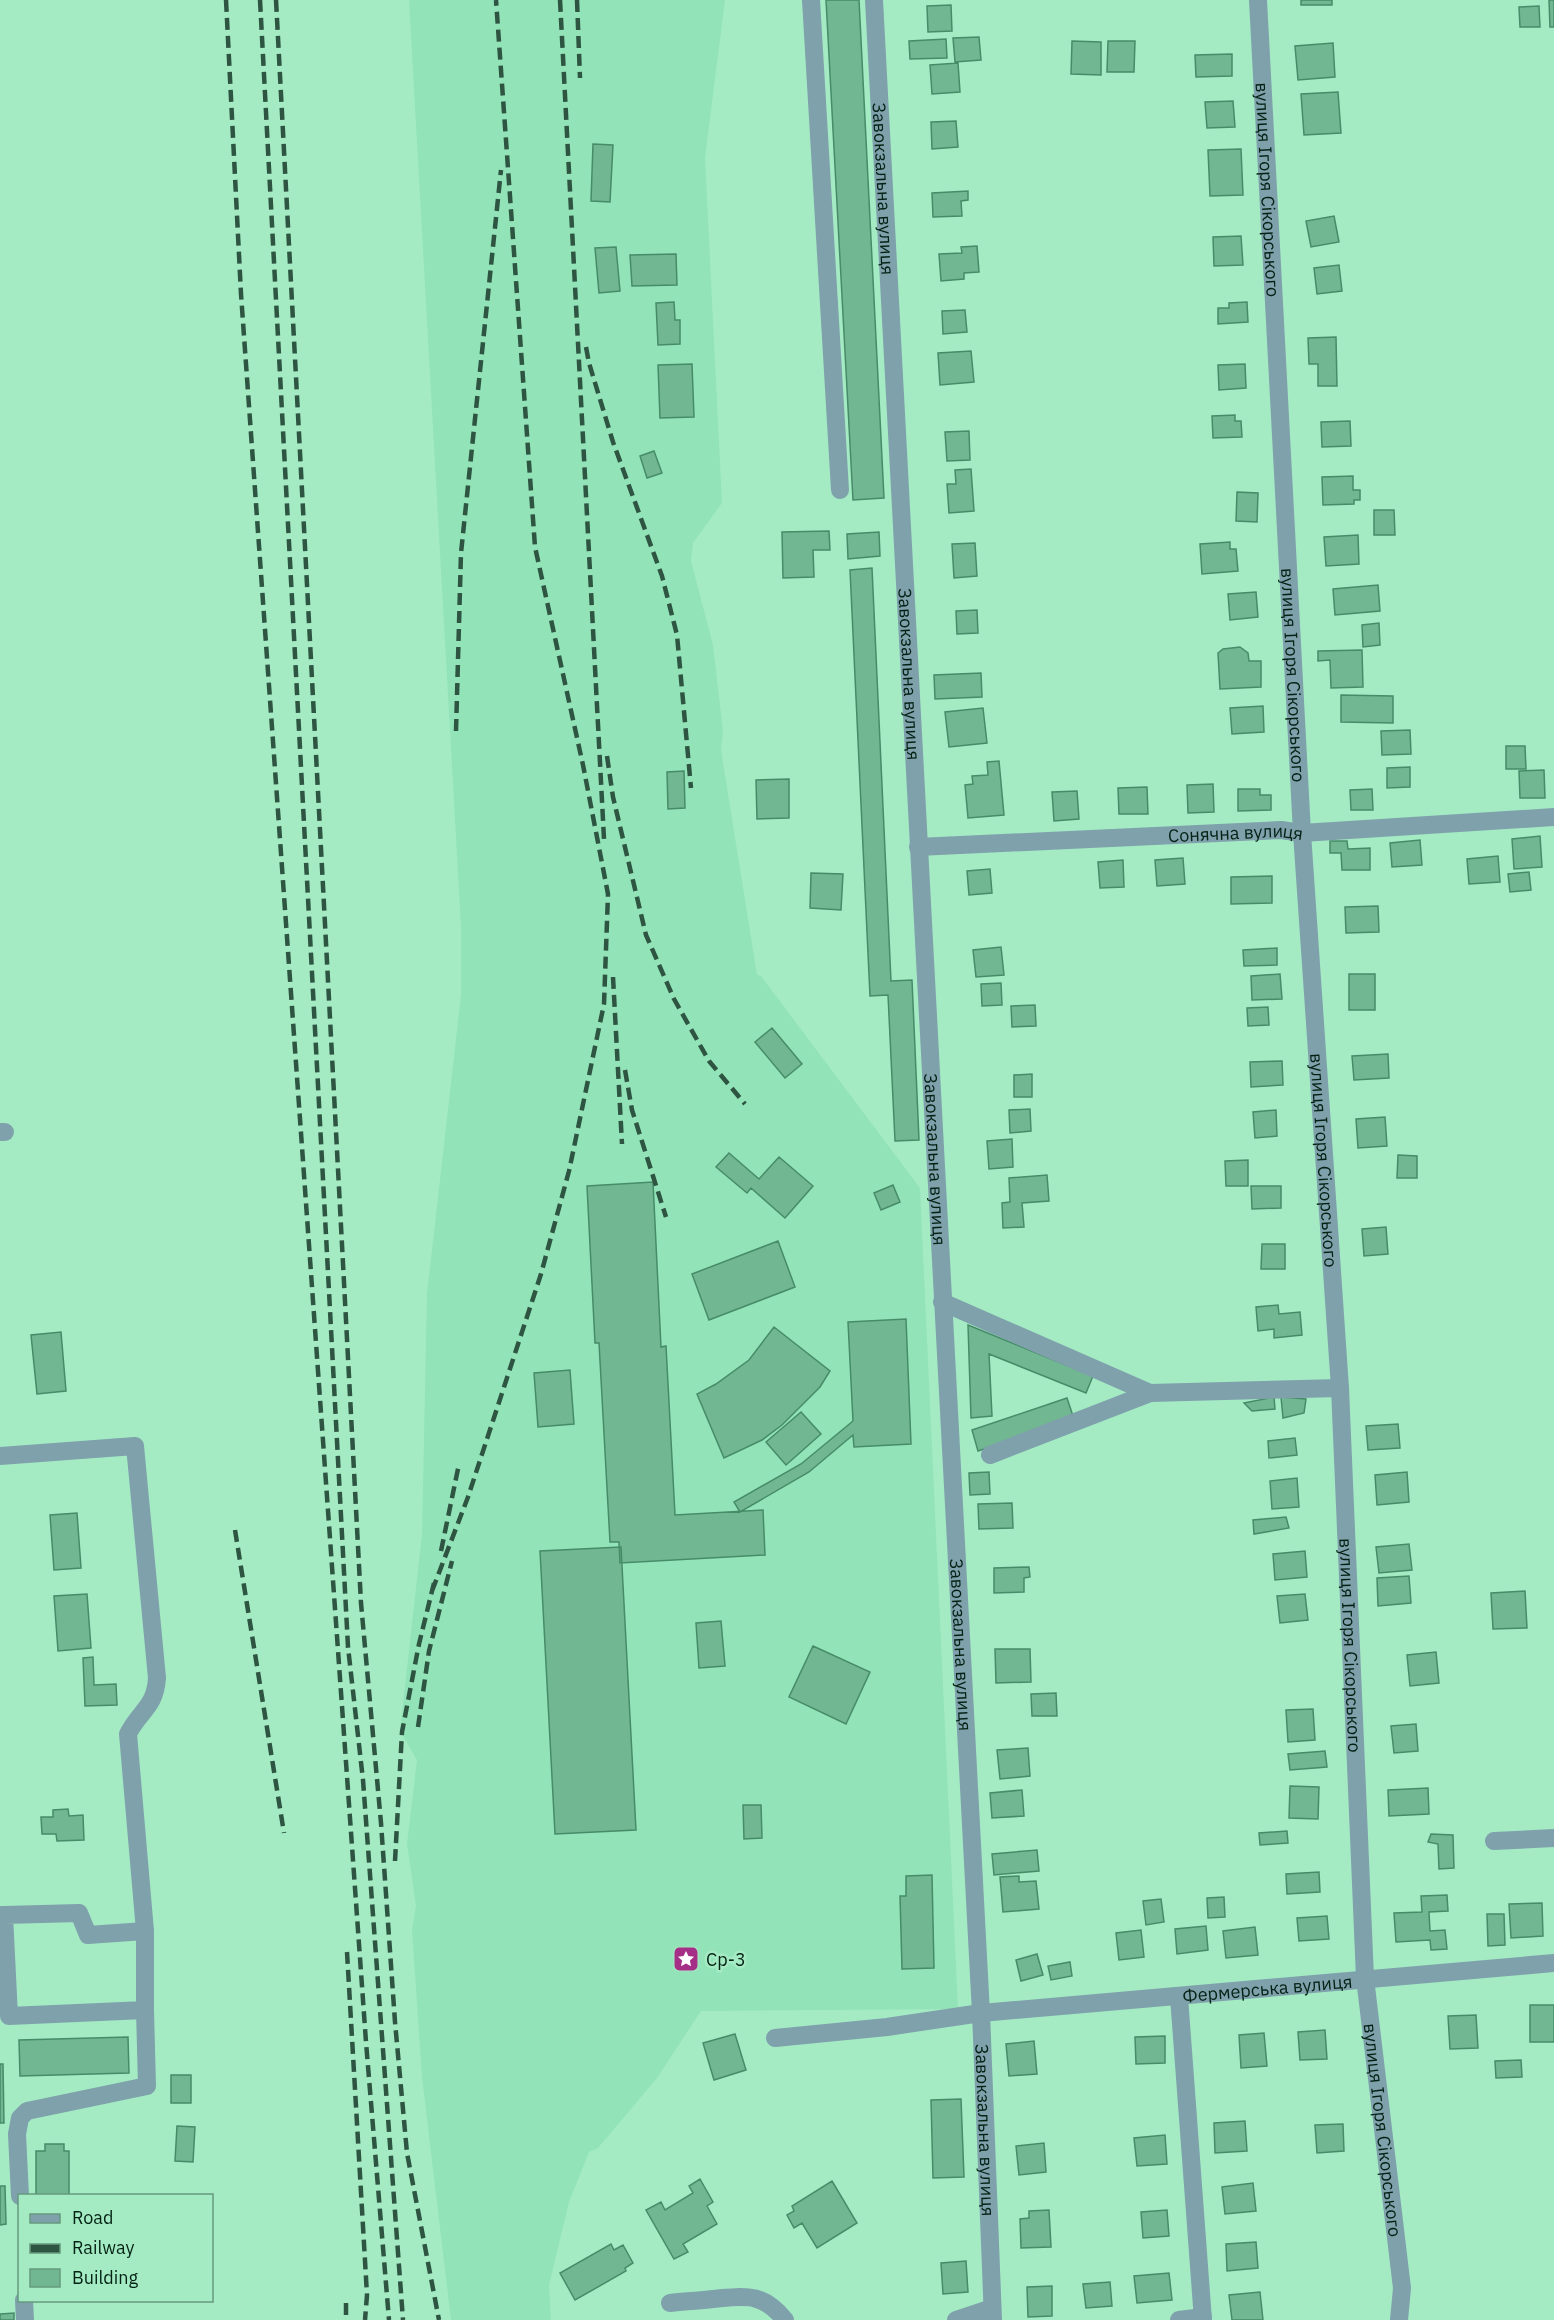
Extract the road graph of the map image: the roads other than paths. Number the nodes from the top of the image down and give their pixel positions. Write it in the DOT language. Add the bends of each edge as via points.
graph roads {
  1 [pos="811,0"];
  2 [pos="874,0"];
  3 [pos="1258,0"];
  4 [pos="840,490"];
  5 [pos="1554,817"];
  6 [pos="1302,833"];
  7 [pos="918,847"];
  8 [pos="942,1302"];
  9 [pos="1340,1388"];
  10 [pos="1150,1393"];
  11 [pos="990,1455"];
  12 [pos="0,1456"];
  13 [pos="1554,1838"];
  14 [pos="1494,1841"];
  15 [pos="2,1915"];
  16 [pos="145,1931"];
  17 [pos="1554,1963"];
  18 [pos="1365,1978"];
  19 [pos="1179,1997"];
  20 [pos="145,2010"];
  21 [pos="981,2013"];
  22 [pos="775,2038"];
  23 [pos="20,2194"];
  24 [pos="24,2302"];
  25 [pos="670,2302"];
  26 [pos="992,2314"];
  27 [pos="1203,2319"];
  28 [pos="25,2320"];
  29 [pos="785,2320"];
  30 [pos="956,2320"];
  31 [pos="1179,2320"];
  32 [pos="1399,2320"];
  1 -- 4 [label="street"];
  2 -- 7 [label="street, Завокзальна вулиця"];
  3 -- 6 [label="street, вулиця Ігоря Сікорського"];
  5 -- 6 [label="street, Сонячна вулиця"];
  6 -- 7 [label="street, Сонячна вулиця" via="1281,830"];
  6 -- 9 [label="street, вулиця Ігоря Сікорського"];
  7 -- 8 [label="street, Завокзальна вулиця"];
  8 -- 10 [label="street"];
  8 -- 21 [label="street, Завокзальна вулиця"];
  9 -- 10 [label="street"];
  9 -- 18 [label="street, вулиця Ігоря Сікорського"];
  10 -- 11 [label="street"];
  12 -- 16 [label="street" via="135,1446 157,1678 156,1694 128,1734"];
  13 -- 14 [label="street"];
  15 -- 16 [label="street" via="79,1913 88,1935"];
  15 -- 20 [label="street" via="9,2016"];
  16 -- 20 [label="street"];
  17 -- 18 [label="street, Фермерська вулиця"];
  18 -- 19 [label="street, Фермерська вулиця"];
  18 -- 32 [label="street, вулиця Ігоря Сікорського" via="1402,2288"];
  19 -- 21 [label="street, Фермерська вулиця"];
  19 -- 27 [label="street"];
  20 -- 23 [label="street" via="147,2086 27,2111 20,2118 17,2134"];
  21 -- 22 [label="street, Фермерська вулиця"];
  21 -- 26 [label="street, Завокзальна вулиця"];
  24 -- 28 [label="street"];
  25 -- 29 [label="street" via="756,2297"];
  26 -- 30 [label="street"];
  27 -- 31 [label="street"];
}
